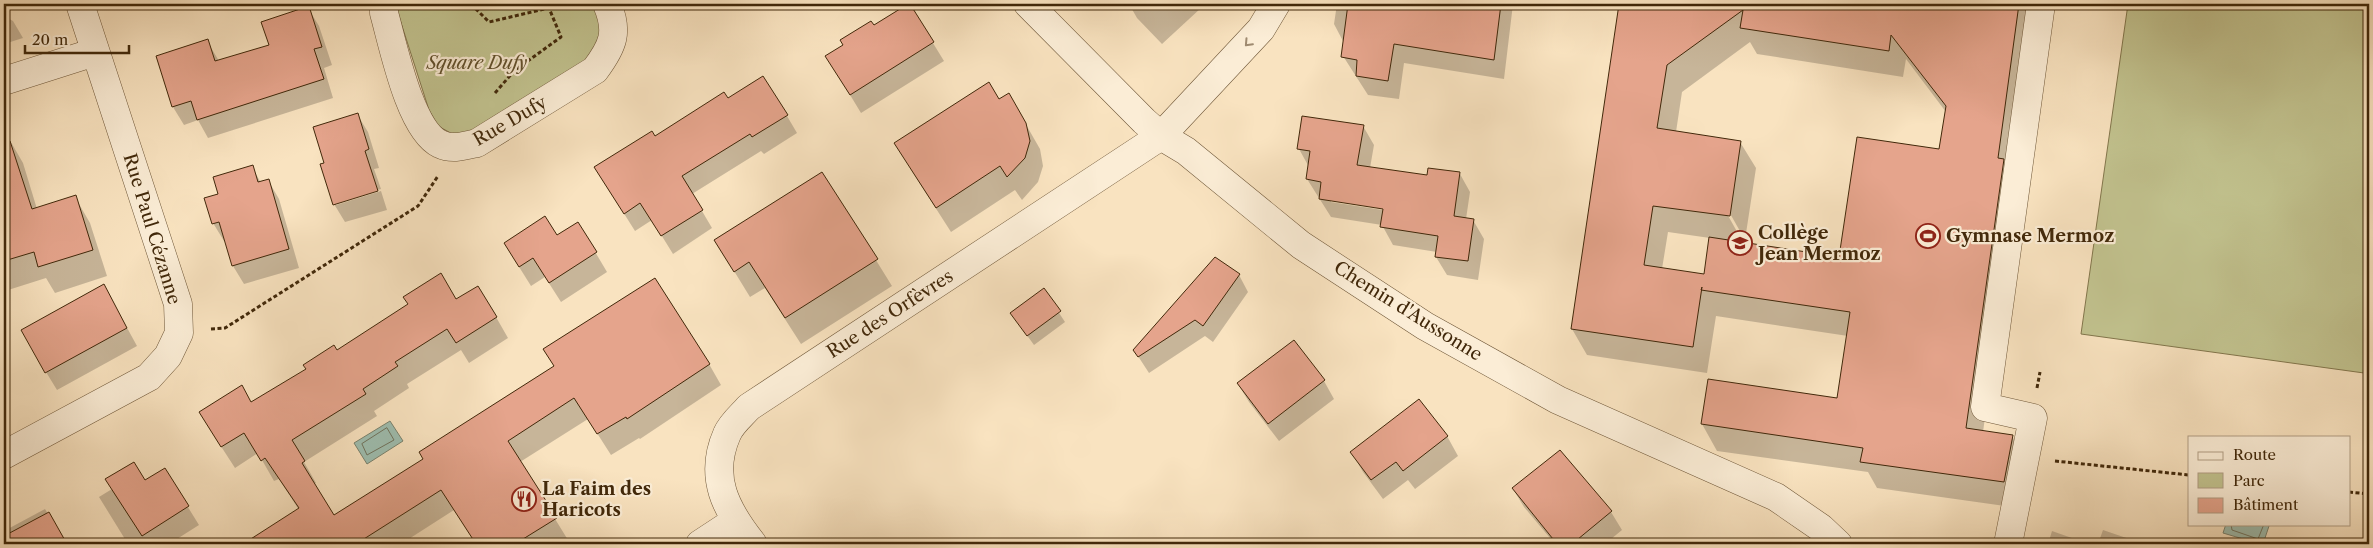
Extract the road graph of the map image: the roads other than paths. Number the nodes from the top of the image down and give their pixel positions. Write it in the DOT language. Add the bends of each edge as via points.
graph roads {
  1 [pos="80,4"];
  2 [pos="384,4"];
  3 [pos="607,4"];
  4 [pos="1028,4"];
  5 [pos="1276,4"];
  6 [pos="2041,4"];
  7 [pos="95,52"];
  8 [pos="4,81"];
  9 [pos="1161,136"];
  10 [pos="4,455"];
  11 [pos="734,521"];
  12 [pos="700,544"];
  13 [pos="753,544"];
  14 [pos="1838,544"];
  15 [pos="2008,544"];
  1 -- 7 [label="street, Rue Paul Cézanne"];
  2 -- 3 [label="street, Rue Dufy" via="414,115 426,134 440,144 456,148 477,143 595,70 608,53 614,36"];
  4 -- 9 [label="street, Chemin d'Aussonne"];
  5 -- 9 [label="street, Rue des Orfèvres, one-way" via="1261,29"];
  6 -- 15 [label="street" via="1985,407 2033,418"];
  7 -- 8 [label="street"];
  7 -- 10 [label="street, Rue Paul Cézanne" via="178,304 179,333 168,356 149,378"];
  9 -- 11 [label="street, Rue des Orfèvres" via="749,407 727,433 719,465 721,491"];
  9 -- 14 [label="street, Chemin d'Aussonne" via="1186,151 1301,244 1425,326 1558,400 1776,496"];
  11 -- 12 [label="street"];
  11 -- 13 [label="street, Rue des Orfèvres"];
}
